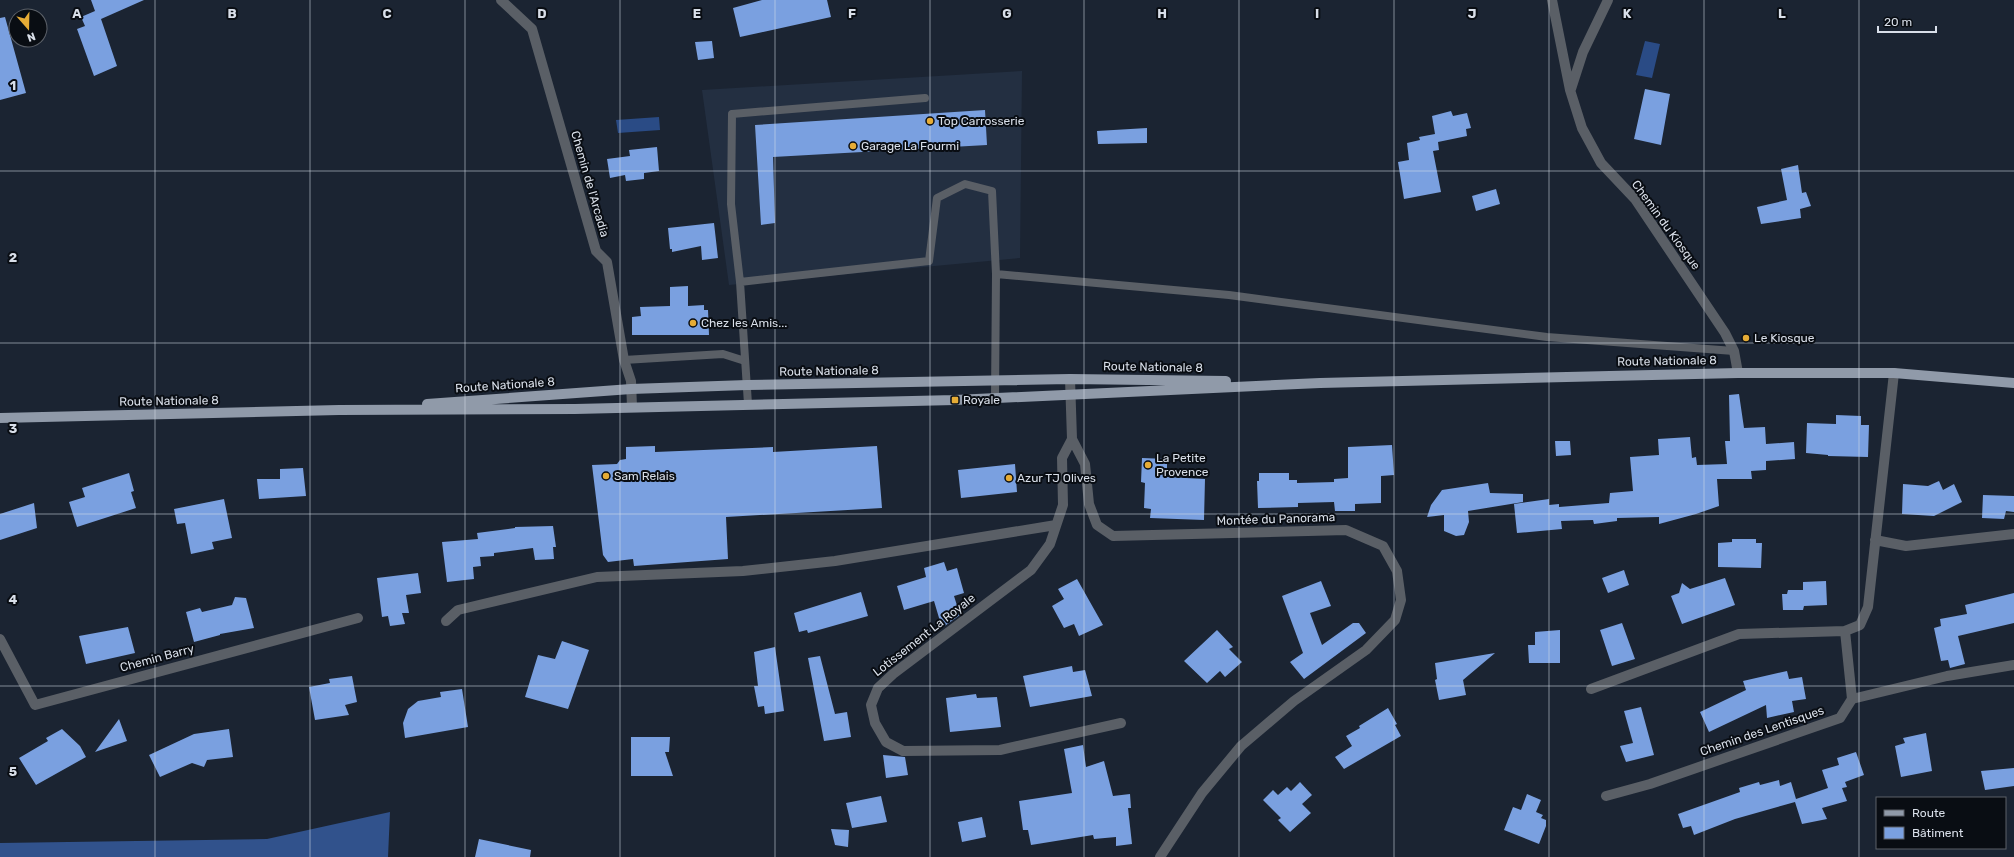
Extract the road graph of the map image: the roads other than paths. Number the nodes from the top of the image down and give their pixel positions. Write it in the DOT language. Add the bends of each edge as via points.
graph roads {
  1 [pos="501,0"];
  2 [pos="1552,0"];
  3 [pos="1608,0"];
  4 [pos="1570,90"];
  5 [pos="925,98"];
  6 [pos="996,274"];
  7 [pos="740,282"];
  8 [pos="1734,351"];
  9 [pos="624,360"];
  10 [pos="745,361"];
  11 [pos="1738,373"];
  12 [pos="1894,373"];
  13 [pos="1070,379"];
  14 [pos="996,380"];
  15 [pos="2014,382"];
  16 [pos="1320,383"];
  17 [pos="747,385"];
  18 [pos="631,389"];
  19 [pos="1071,395"];
  20 [pos="995,398"];
  21 [pos="748,404"];
  22 [pos="632,408"];
  23 [pos="339,410"];
  24 [pos="0,418"];
  25 [pos="1072,439"];
  26 [pos="1056,526"];
  27 [pos="2014,534"];
  28 [pos="1875,540"];
  29 [pos="358,618"];
  30 [pos="446,621"];
  31 [pos="1845,631"];
  32 [pos="0,639"];
  33 [pos="2014,665"];
  34 [pos="1591,689"];
  35 [pos="1852,699"];
  36 [pos="1121,723"];
  37 [pos="1606,796"];
  38 [pos="1160,857"];
  1 -- 9 [label="street, Chemin de l'Arcadia" via="532,29 596,251 608,262"];
  2 -- 4 [label="street, Chemin du Kiosque"];
  3 -- 4 [label="street" via="1583,52"];
  4 -- 8 [label="street, Chemin du Kiosque" via="1582,128 1601,162 1635,199 1725,332"];
  5 -- 7 [label="lane" via="732,114 731,204"];
  6 -- 7 [label="lane" via="992,192 966,184 938,198 929,261"];
  6 -- 8 [label="lane" via="1229,295 1547,337"];
  6 -- 14 [label="lane"];
  7 -- 10 [label="lane"];
  8 -- 11 [label="street, Chemin du Kiosque"];
  9 -- 10 [label="lane" via="723,354"];
  9 -- 18 [label="street, Chemin de l'Arcadia"];
  10 -- 17 [label="lane"];
  11 -- 12 [label="main road, Route Nationale 8"];
  11 -- 16 [label="main road, Route Nationale 8"];
  12 -- 15 [label="main road, Route Nationale 8"];
  12 -- 28 [label="street"];
  13 -- 14 [label="main road, Route Nationale 8"];
  13 -- 16 [label="main road, Route Nationale 8"];
  13 -- 19 [label="street, Montée du Panorama"];
  14 -- 17 [label="main road, Route Nationale 8"];
  14 -- 20 [label="lane"];
  16 -- 19 [label="main road, Route Nationale 8"];
  17 -- 18 [label="main road, Route Nationale 8"];
  17 -- 21 [label="lane"];
  18 -- 22 [label="street, Chemin de l'Arcadia"];
  18 -- 23 [label="main road, Route Nationale 8"];
  19 -- 20 [label="main road, Route Nationale 8"];
  19 -- 25 [label="street, Montée du Panorama"];
  20 -- 21 [label="main road, Route Nationale 8"];
  21 -- 22 [label="main road, Route Nationale 8"];
  22 -- 23 [label="main road, Route Nationale 8"];
  23 -- 24 [label="main road, Route Nationale 8"];
  25 -- 26 [label="street, Lotissement La Royale" via="1062,458 1064,505"];
  25 -- 38 [label="street, Montée du Panorama" via="1085,464 1089,504 1097,525 1112,536 1346,530 1383,546 1397,571 1401,600 1395,620 1366,650 1294,701 1241,746 1202,793"];
  26 -- 30 [label="street" via="835,561 743,571 597,578 458,610"];
  26 -- 36 [label="street, Lotissement La Royale" via="1050,544 1031,570 878,688 871,705 875,723 886,742 903,751 1000,750"];
  27 -- 28 [label="street" via="1906,546"];
  28 -- 31 [label="street" via="1868,607 1860,625"];
  29 -- 32 [label="street, Chemin Barry" via="35,705"];
  31 -- 34 [label="street" via="1739,634"];
  31 -- 35 [label="street"];
  33 -- 35 [label="street" via="1947,676"];
  35 -- 37 [label="street, Chemin des Lentisques" via="1840,718 1650,784"];
}
